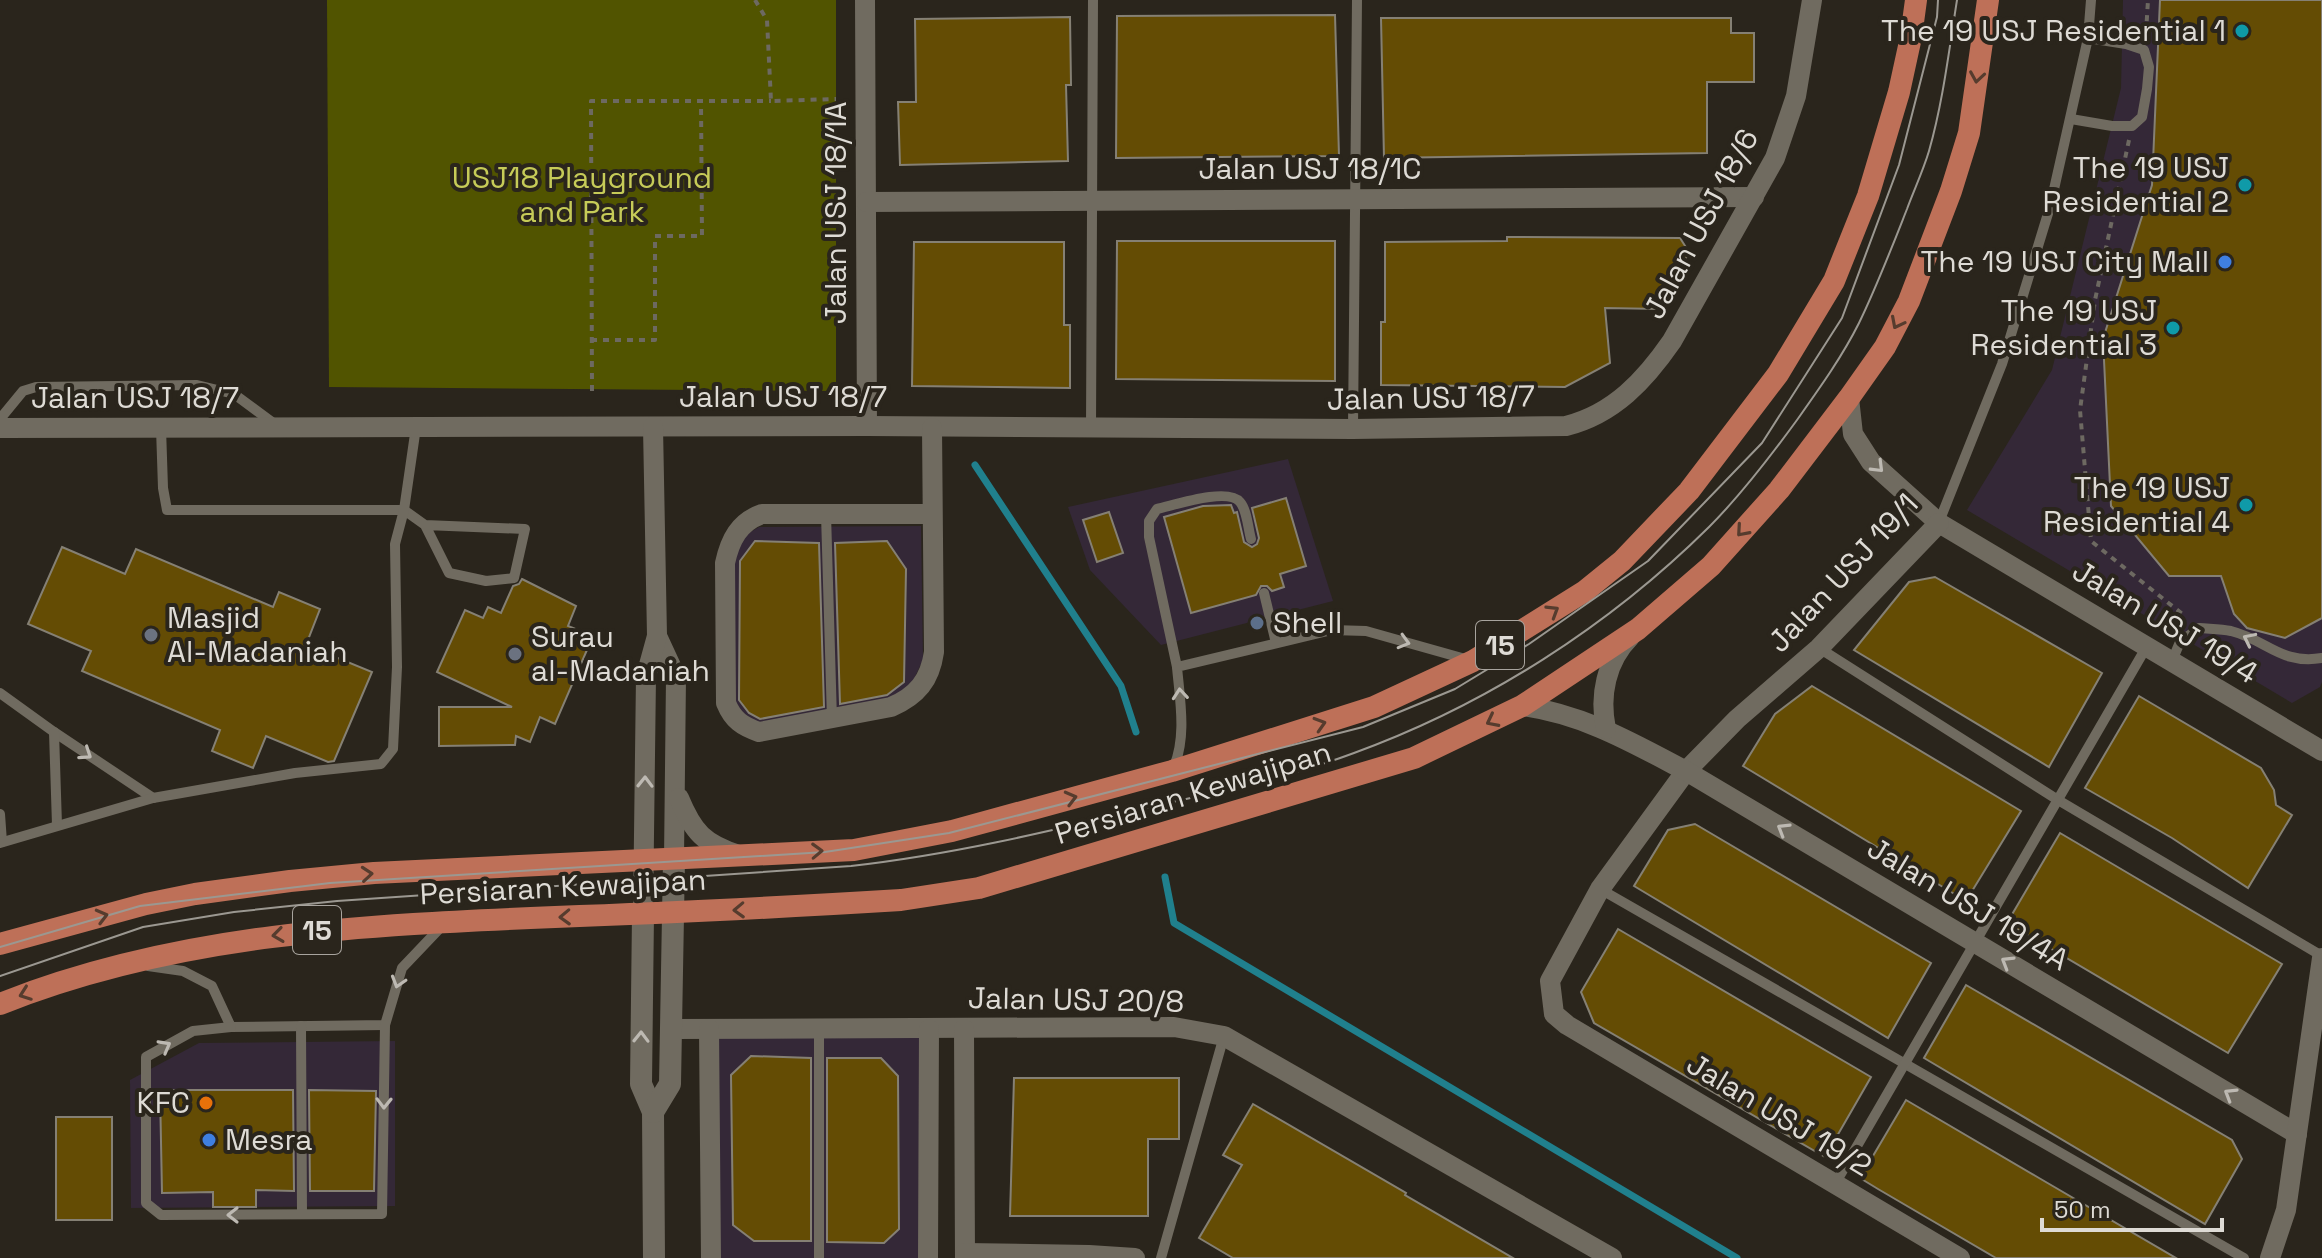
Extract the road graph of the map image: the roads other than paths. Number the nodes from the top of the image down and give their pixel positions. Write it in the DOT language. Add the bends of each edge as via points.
graph roads {
  1 [pos="865,0"];
  2 [pos="1093,0"];
  3 [pos="1357,0"];
  4 [pos="1812,0"];
  5 [pos="1916,0"];
  6 [pos="1988,0"];
  7 [pos="2091,0"];
  8 [pos="2088,38"];
  9 [pos="2071,119"];
  10 [pos="1754,197"];
  11 [pos="1355,199"];
  12 [pos="1092,200"];
  13 [pos="866,202"];
  14 [pos="1849,398"];
  15 [pos="0,419"];
  16 [pos="867,426"];
  17 [pos="1566,426"];
  18 [pos="416,427"];
  19 [pos="653,427"];
  20 [pos="1091,427"];
  21 [pos="0,428"];
  22 [pos="161,428"];
  23 [pos="280,428"];
  24 [pos="932,428"];
  25 [pos="1353,429"];
  26 [pos="404,510"];
  27 [pos="826,514"];
  28 [pos="932,514"];
  29 [pos="1939,523"];
  30 [pos="425,525"];
  31 [pos="1251,539"];
  32 [pos="1264,593"];
  33 [pos="1638,629"];
  34 [pos="657,636"];
  35 [pos="1276,643"];
  36 [pos="2147,646"];
  37 [pos="1819,648"];
  38 [pos="2322,658"];
  39 [pos="1473,661"];
  40 [pos="2172,661"];
  41 [pos="1177,667"];
  42 [pos="0,693"];
  43 [pos="1522,706"];
  44 [pos="832,720"];
  45 [pos="1606,729"];
  46 [pos="54,732"];
  47 [pos="2321,752"];
  48 [pos="1172,771"];
  49 [pos="1686,771"];
  50 [pos="674,787"];
  51 [pos="153,798"];
  52 [pos="2058,800"];
  53 [pos="0,814"];
  54 [pos="57,825"];
  55 [pos="1,842"];
  56 [pos="739,855"];
  57 [pos="674,859"];
  58 [pos="644,860"];
  59 [pos="1600,889"];
  60 [pos="673,912"];
  61 [pos="643,914"];
  62 [pos="446,922"];
  63 [pos="1975,943"];
  64 [pos="0,944"];
  65 [pos="2322,957"];
  66 [pos="131,963"];
  67 [pos="0,1004"];
  68 [pos="385,1025"];
  69 [pos="1567,1025"];
  70 [pos="301,1026"];
  71 [pos="231,1027"];
  72 [pos="671,1029"];
  73 [pos="709,1029"];
  74 [pos="929,1029"];
  75 [pos="964,1029"];
  76 [pos="819,1030"];
  77 [pos="1224,1036"];
  78 [pos="1905,1064"];
  79 [pos="653,1112"];
  80 [pos="2297,1134"];
  81 [pos="1835,1184"];
  82 [pos="302,1214"];
  83 [pos="965,1256"];
  84 [pos="654,1258"];
  85 [pos="711,1258"];
  86 [pos="819,1258"];
  87 [pos="928,1258"];
  88 [pos="1135,1258"];
  89 [pos="1161,1258"];
  90 [pos="1612,1258"];
  91 [pos="1960,1258"];
  92 [pos="2244,1258"];
  93 [pos="2270,1258"];
  1 -- 13 [label="street, Jalan USJ 18/1A"];
  2 -- 12 [label="lane"];
  3 -- 11 [label="lane"];
  4 -- 10 [label="street, Jalan USJ 18/6" via="1796,96 1775,158"];
  39 -- 5 [label="main road, Persiaran Kewajipan / 15, one-way" via="1585,591 1622,561 1689,491 1778,374 1853,239 1899,92"];
  6 -- 14 [label="main road, Persiaran Kewajipan / 15, one-way" via="1969,133 1951,191 1909,301"];
  7 -- 8 [label="lane, Jalan USJ 19/1"];
  8 -- 9 [label="lane, Jalan USJ 19/1"];
  8 -- 9 [label="lane" via="2144,50 2149,67 2142,117 2132,126"];
  9 -- 29 [label="lane, Jalan USJ 19/1" via="2002,364"];
  10 -- 11 [label="street, Jalan USJ 18/1C"];
  10 -- 17 [label="street, Jalan USJ 18/6" via="1655,366 1606,412"];
  11 -- 12 [label="street, Jalan USJ 18/1C"];
  11 -- 25 [label="lane"];
  12 -- 13 [label="street, Jalan USJ 18/1C"];
  12 -- 20 [label="lane"];
  13 -- 16 [label="street, Jalan USJ 18/1A"];
  14 -- 29 [label="street, Jalan USJ 19/4, one-way" via="1853,434 1871,462"];
  14 -- 33 [label="main road, Persiaran Kewajipan / 15, one-way" via="1779,490 1711,566"];
  15 -- 23 [label="lane" via="23,391 36,387 197,385 234,394"];
  16 -- 19 [label="street, Jalan USJ 18/7"];
  16 -- 24 [label="street, Jalan USJ 18/7"];
  17 -- 25 [label="street, Jalan USJ 18/7"];
  18 -- 19 [label="street, Jalan USJ 18/7"];
  18 -- 23 [label="street, Jalan USJ 18/7"];
  18 -- 26 [label="lane"];
  19 -- 34 [label="street"];
  20 -- 24 [label="street, Jalan USJ 18/7"];
  20 -- 25 [label="street, Jalan USJ 18/7"];
  21 -- 22 [label="street, Jalan USJ 18/7"];
  22 -- 23 [label="street, Jalan USJ 18/7"];
  22 -- 26 [label="lane" via="167,510"];
  24 -- 28 [label="street"];
  26 -- 30 [label="lane"];
  26 -- 51 [label="lane" via="395,544 397,667 389,757 381,764"];
  27 -- 28 [label="street"];
  27 -- 44 [label="lane"];
  27 -- 44 [label="street" via="762,514 738,530 729,545 726,703 732,717 759,732"];
  28 -- 44 [label="street" via="931,669 907,700"];
  29 -- 36 [label="street, Jalan USJ 19/4"];
  29 -- 37 [label="street, Jalan USJ 19/1"];
  30 -- 30 [label="lane" via="525,529 514,578 486,581 449,573"];
  31 -- 41 [label="lane" via="1242,503 1233,496 1157,509 1149,521"];
  32 -- 35 [label="lane"];
  33 -- 43 [label="main road, Persiaran Kewajipan / 15"];
  33 -- 45 [label="street" via="1616,655 1604,684"];
  34 -- 50 [label="street" via="676,677"];
  58 -- 34 [label="street, one-way" via="646,676"];
  35 -- 39 [label="lane, one-way" via="1332,630 1366,631"];
  35 -- 41 [label="lane"];
  36 -- 40 [label="street, Jalan USJ 19/4"];
  36 -- 52 [label="lane"];
  37 -- 49 [label="street, Jalan USJ 19/1"];
  37 -- 52 [label="lane"];
  38 -- 40 [label="lane, one-way" via="2287,658 2232,631 2199,628 2180,642"];
  48 -- 39 [label="main road, Persiaran Kewajipan / 15, one-way" via="1374,707"];
  40 -- 47 [label="street, Jalan USJ 19/4"];
  48 -- 41 [label="lane, one-way" via="1182,727"];
  42 -- 46 [label="lane"];
  43 -- 45 [label="street, Jalan USJ 19/4A" via="1553,710"];
  43 -- 60 [label="main road, Persiaran Kewajipan / 15, one-way" via="1414,758 979,888 901,900"];
  45 -- 49 [label="street, Jalan USJ 19/4A"];
  46 -- 51 [label="lane, one-way"];
  46 -- 54 [label="lane"];
  56 -- 48 [label="main road, Persiaran Kewajipan / 15, one-way" via="854,850 897,842"];
  49 -- 59 [label="street, Jalan USJ 19/1"];
  63 -- 49 [label="street, Jalan USJ 19/4A, one-way"];
  50 -- 56 [label="street" via="691,827 719,848"];
  50 -- 57 [label="street"];
  51 -- 54 [label="lane"];
  52 -- 63 [label="lane"];
  52 -- 65 [label="lane"];
  53 -- 55 [label="lane"];
  54 -- 55 [label="lane"];
  56 -- 57 [label="main road, Persiaran Kewajipan / 15"];
  57 -- 58 [label="main road, Persiaran Kewajipan / 15"];
  57 -- 60 [label="street"];
  58 -- 61 [label="street"];
  64 -- 58 [label="main road, Persiaran Kewajipan / 15, one-way" via="146,904 290,881"];
  59 -- 69 [label="street, Jalan USJ 19/1" via="1550,981 1554,1014"];
  59 -- 78 [label="lane"];
  60 -- 61 [label="main road, Persiaran Kewajipan / 15"];
  60 -- 72 [label="street"];
  61 -- 62 [label="main road, Persiaran Kewajipan / 15, one-way"];
  79 -- 61 [label="street, one-way" via="641,1084"];
  62 -- 66 [label="main road, Persiaran Kewajipan / 15, one-way" via="319,930"];
  62 -- 68 [label="lane, one-way" via="402,968"];
  63 -- 78 [label="lane"];
  80 -- 63 [label="street, Jalan USJ 19/4A, one-way"];
  65 -- 80 [label="street"];
  66 -- 67 [label="main road, Persiaran Kewajipan / 15, one-way"];
  66 -- 71 [label="lane" via="183,971 212,986"];
  68 -- 70 [label="lane"];
  68 -- 82 [label="lane, one-way" via="382,1214"];
  69 -- 81 [label="street, Jalan USJ 19/2"];
  70 -- 71 [label="lane"];
  70 -- 82 [label="lane"];
  82 -- 71 [label="lane, one-way" via="161,1215 146,1203 146,1057 193,1031"];
  72 -- 73 [label="street, Jalan USJ 20/8"];
  72 -- 79 [label="street" via="670,1084"];
  73 -- 76 [label="street, Jalan USJ 20/8"];
  73 -- 85 [label="street"];
  74 -- 75 [label="street, Jalan USJ 20/8"];
  74 -- 76 [label="street, Jalan USJ 20/8"];
  74 -- 87 [label="street"];
  75 -- 77 [label="street, Jalan USJ 20/8" via="1174,1027"];
  75 -- 83 [label="street"];
  76 -- 86 [label="lane"];
  77 -- 89 [label="lane"];
  77 -- 90 [label="street, Jalan USJ 20/8"];
  78 -- 81 [label="lane"];
  78 -- 92 [label="lane"];
  79 -- 84 [label="street"];
  80 -- 93 [label="street" via="2286,1210"];
  81 -- 91 [label="street, Jalan USJ 19/2"];
  83 -- 88 [label="street"];
}
